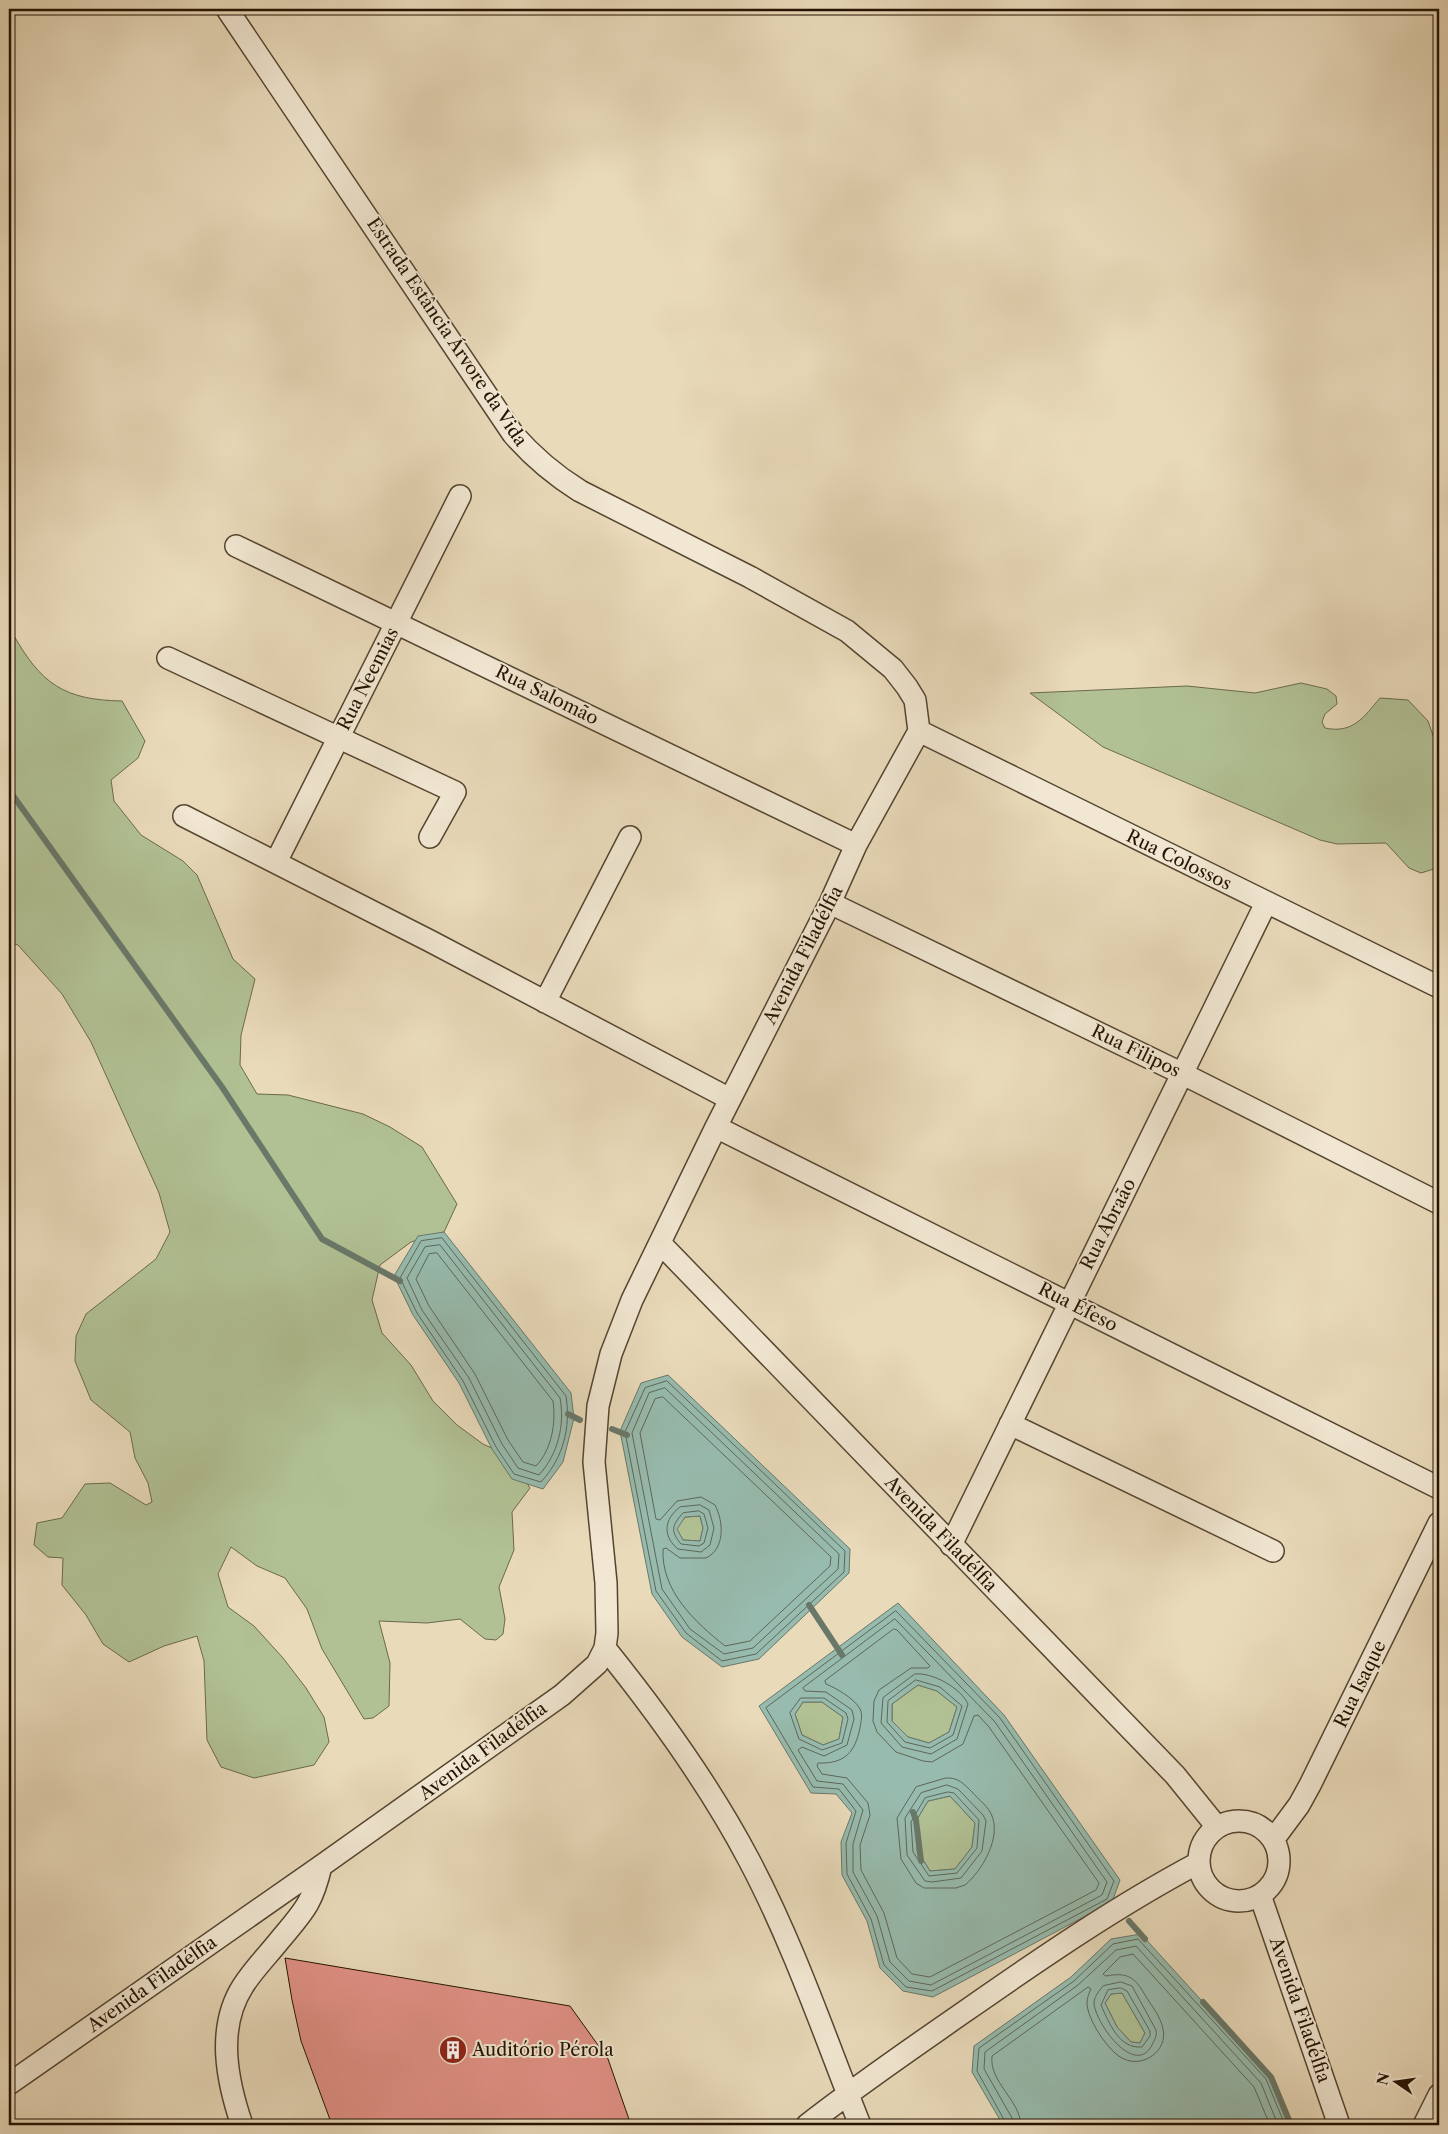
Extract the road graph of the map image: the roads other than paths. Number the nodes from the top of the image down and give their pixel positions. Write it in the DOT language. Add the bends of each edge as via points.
graph roads {
  1 [pos="227,9"];
  2 [pos="460,496"];
  3 [pos="236,546"];
  4 [pos="396,622"];
  5 [pos="168,658"];
  6 [pos="919,731"];
  7 [pos="339,737"];
  8 [pos="184,816"];
  9 [pos="430,837"];
  10 [pos="630,837"];
  11 [pos="856,845"];
  12 [pos="276,862"];
  13 [pos="830,903"];
  14 [pos="1266,903"];
  15 [pos="1439,987"];
  16 [pos="545,1002"];
  17 [pos="1183,1074"];
  18 [pos="730,1099"];
  19 [pos="716,1127"];
  20 [pos="1439,1203"];
  21 [pos="660,1243"];
  22 [pos="1068,1302"];
  23 [pos="1010,1424"];
  24 [pos="1439,1488"];
  25 [pos="1439,1523"];
  26 [pos="952,1545"];
  27 [pos="1273,1551"];
  28 [pos="605,1648"];
  29 [pos="1218,1827"];
  30 [pos="1272,1840"];
  31 [pos="1198,1862"];
  32 [pos="321,1866"];
  33 [pos="1260,1895"];
  34 [pos="9,2084"];
  35 [pos="847,2093"];
  36 [pos="1439,2095"];
  37 [pos="242,2125"];
  38 [pos="807,2125"];
  39 [pos="860,2125"];
  40 [pos="1339,2125"];
  41 [pos="1424,2125"];
  1 -- 6 [label="street, Estrada Estância Árvore da Vida" via="513,434 532,456 580,490 847,631 893,669 915,700"];
  2 -- 4 [label="street, Rua Neemias"];
  3 -- 4 [label="street, Rua Salomão"];
  4 -- 7 [label="street, Rua Neemias"];
  4 -- 11 [label="street, Rua Salomão"];
  5 -- 7 [label="street"];
  6 -- 11 [label="street, Avenida Filadélfia"];
  6 -- 14 [label="street, Rua Colossos"];
  7 -- 9 [label="street" via="455,792"];
  7 -- 12 [label="street, Rua Neemias"];
  8 -- 12 [label="street"];
  10 -- 16 [label="street"];
  11 -- 13 [label="street, Avenida Filadélfia"];
  12 -- 16 [label="street"];
  13 -- 17 [label="street, Rua Filipos"];
  13 -- 18 [label="street, Avenida Filadélfia"];
  14 -- 15 [label="street, Rua Colossos"];
  14 -- 17 [label="street, Rua Abraão"];
  16 -- 18 [label="street"];
  17 -- 20 [label="street, Rua Filipos"];
  17 -- 22 [label="street, Rua Abraão"];
  18 -- 19 [label="street, Avenida Filadélfia"];
  19 -- 21 [label="street, Avenida Filadélfia"];
  19 -- 22 [label="street, Rua Éfeso"];
  21 -- 26 [label="street, Avenida Filadélfia"];
  21 -- 28 [label="street, Avenida Filadélfia" via="632,1300 611,1354 598,1406 594,1462 608,1606"];
  22 -- 23 [label="street, Rua Abraão"];
  22 -- 24 [label="street, Rua Éfeso"];
  23 -- 26 [label="street, Rua Abraão"];
  23 -- 27 [label="street"];
  25 -- 30 [label="street, Rua Isaque" via="1310,1785"];
  26 -- 29 [label="street, Avenida Filadélfia" via="1175,1775"];
  28 -- 32 [label="street, Avenida Filadélfia" via="597,1664 562,1695"];
  28 -- 35 [label="street" via="686,1755 750,1860 778,1919"];
  29 -- 30 [label="street" via="1232,1821 1248,1822 1262,1828"];
  29 -- 31 [label="street" via="1207,1836"];
  30 -- 33 [label="street" via="1278,1854 1278,1870"];
  31 -- 33 [label="street" via="1205,1882 1220,1897 1240,1901"];
  31 -- 35 [label="street" via="1012,1978"];
  32 -- 34 [label="street, Avenida Filadélfia"];
  32 -- 37 [label="street" via="311,1900 243,1987 229,2020 226,2055 233,2097"];
  33 -- 40 [label="street, Avenida Filadélfia"];
  35 -- 38 [label="street"];
  35 -- 39 [label="street"];
  36 -- 41 [label="street"];
}
